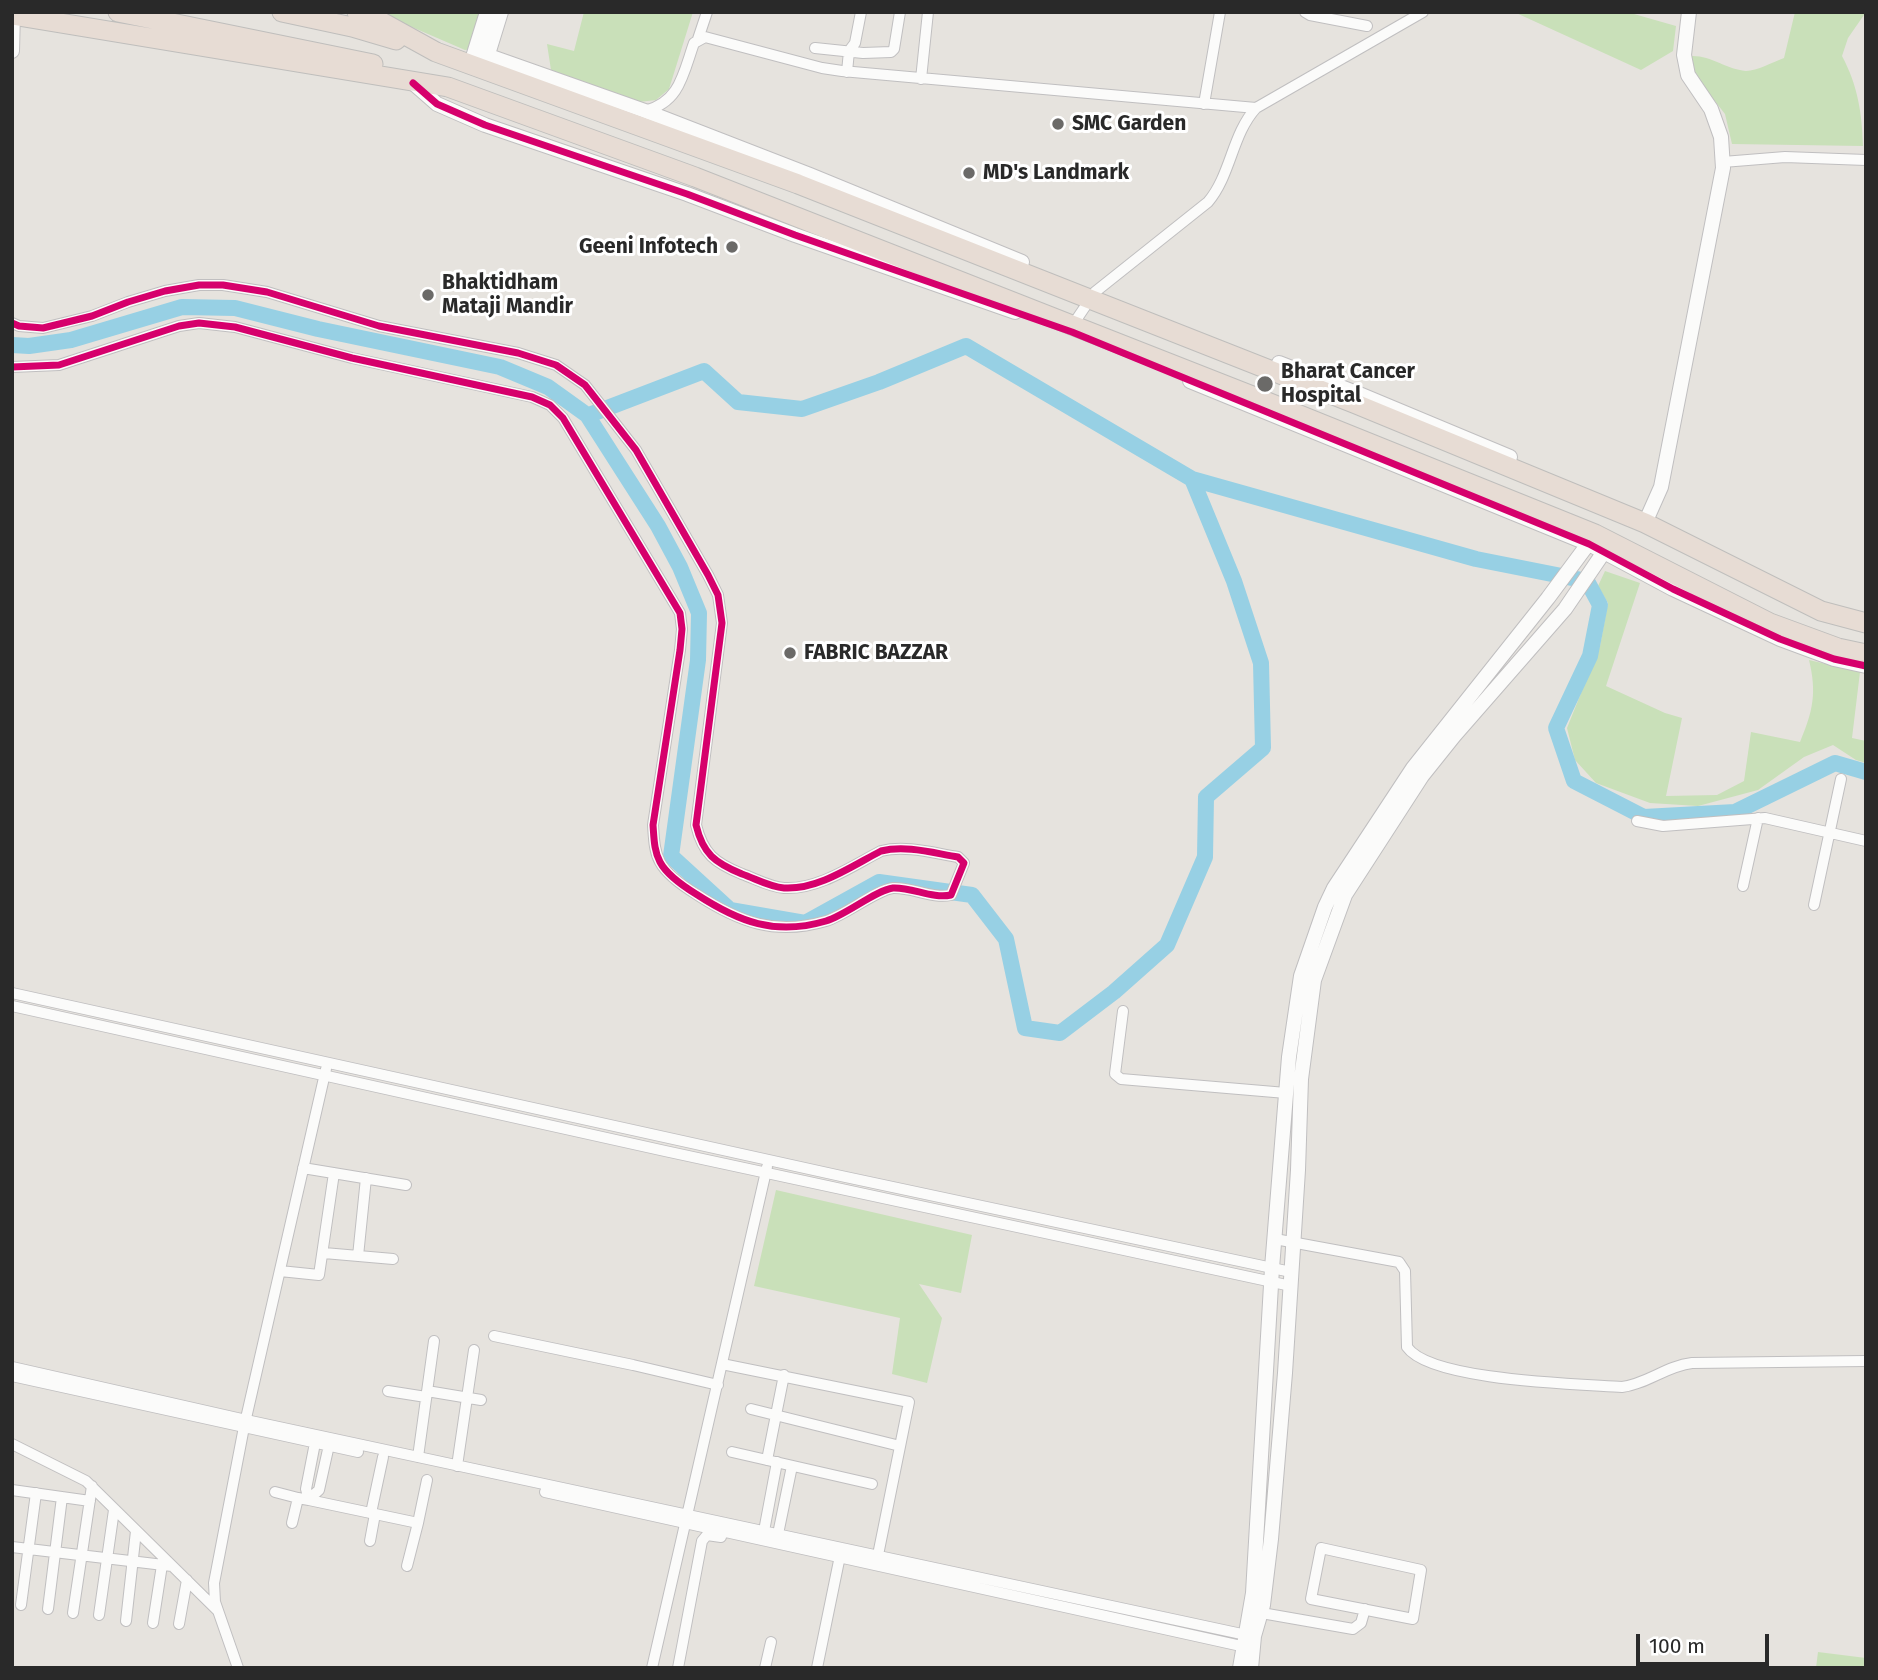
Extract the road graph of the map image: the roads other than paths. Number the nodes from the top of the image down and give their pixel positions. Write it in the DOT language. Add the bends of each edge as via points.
graph roads {
  1 [pos="118,12"];
  2 [pos="282,12"];
  3 [pos="487,12"];
  4 [pos="501,12"];
  5 [pos="707,12"];
  6 [pos="860,12"];
  7 [pos="901,12"];
  8 [pos="928,12"];
  9 [pos="1220,12"];
  10 [pos="1306,12"];
  11 [pos="1423,12"];
  12 [pos="1689,12"];
  13 [pos="13,14"];
  14 [pos="367,14"];
  15 [pos="1367,26"];
  16 [pos="698,39"];
  17 [pos="852,47"];
  18 [pos="815,48"];
  19 [pos="12,51"];
  20 [pos="436,52"];
  21 [pos="863,53"];
  22 [pos="479,60"];
  23 [pos="847,72"];
  24 [pos="861,73"];
  25 [pos="921,79"];
  26 [pos="413,83"];
  27 [pos="448,87"];
  28 [pos="600,104"];
  29 [pos="1204,104"];
  30 [pos="1256,108"];
  31 [pos="645,111"];
  32 [pos="1866,160"];
  33 [pos="1723,162"];
  34 [pos="795,176"];
  35 [pos="931,225"];
  36 [pos="945,243"];
  37 [pos="947,282"];
  38 [pos="1092,296"];
  39 [pos="12,323"];
  40 [pos="1071,328"];
  41 [pos="12,367"];
  42 [pos="1647,519"];
  43 [pos="1597,548"];
  44 [pos="1866,617"];
  45 [pos="1866,623"];
  46 [pos="1866,654"];
  47 [pos="1866,666"];
  48 [pos="1841,779"];
  49 [pos="1758,818"];
  50 [pos="1636,821"];
  51 [pos="1830,833"];
  52 [pos="1866,841"];
  53 [pos="1743,886"];
  54 [pos="1814,905"];
  55 [pos="1308,978"];
  56 [pos="12,993"];
  57 [pos="12,1006"];
  58 [pos="1123,1011"];
  59 [pos="328,1063"];
  60 [pos="325,1075"];
  61 [pos="1286,1093"];
  62 [pos="767,1166"];
  63 [pos="303,1168"];
  64 [pos="334,1173"];
  65 [pos="366,1178"];
  66 [pos="406,1185"];
  67 [pos="1292,1242"];
  68 [pos="1275,1244"];
  69 [pos="324,1253"];
  70 [pos="358,1256"];
  71 [pos="393,1259"];
  72 [pos="1253,1264"];
  73 [pos="280,1271"];
  74 [pos="1272,1275"];
  75 [pos="1291,1279"];
  76 [pos="494,1336"];
  77 [pos="435,1341"];
  78 [pos="474,1350"];
  79 [pos="1866,1362"];
  80 [pos="722,1364"];
  81 [pos="12,1367"];
  82 [pos="784,1375"];
  83 [pos="12,1376"];
  84 [pos="718,1385"];
  85 [pos="388,1391"];
  86 [pos="427,1394"];
  87 [pos="467,1398"];
  88 [pos="481,1400"];
  89 [pos="751,1409"];
  90 [pos="775,1415"];
  91 [pos="245,1424"];
  92 [pos="315,1443"];
  93 [pos="12,1444"];
  94 [pos="328,1446"];
  95 [pos="900,1446"];
  96 [pos="732,1452"];
  97 [pos="383,1457"];
  98 [pos="418,1457"];
  99 [pos="772,1461"];
  100 [pos="457,1466"];
  101 [pos="792,1466"];
  102 [pos="427,1480"];
  103 [pos="872,1484"];
  104 [pos="92,1486"];
  105 [pos="12,1490"];
  106 [pos="275,1492"];
  107 [pos="36,1493"];
  108 [pos="62,1497"];
  109 [pos="305,1499"];
  110 [pos="90,1501"];
  111 [pos="114,1510"];
  112 [pos="373,1514"];
  113 [pos="687,1519"];
  114 [pos="292,1523"];
  115 [pos="418,1523"];
  116 [pos="136,1531"];
  117 [pos="764,1531"];
  118 [pos="778,1534"];
  119 [pos="370,1541"];
  120 [pos="12,1546"];
  121 [pos="27,1548"];
  122 [pos="54,1552"];
  123 [pos="82,1555"];
  124 [pos="878,1555"];
  125 [pos="840,1557"];
  126 [pos="108,1558"];
  127 [pos="133,1561"];
  128 [pos="167,1565"];
  129 [pos="407,1566"];
  130 [pos="676,1569"];
  131 [pos="696,1574"];
  132 [pos="187,1580"];
  133 [pos="21,1605"];
  134 [pos="48,1609"];
  135 [pos="1365,1609"];
  136 [pos="219,1612"];
  137 [pos="1255,1612"];
  138 [pos="73,1613"];
  139 [pos="99,1615"];
  140 [pos="126,1621"];
  141 [pos="153,1623"];
  142 [pos="179,1624"];
  143 [pos="1248,1641"];
  144 [pos="771,1642"];
  145 [pos="238,1668"];
  146 [pos="652,1668"];
  147 [pos="678,1668"];
  148 [pos="765,1668"];
  149 [pos="817,1668"];
  150 [pos="1240,1668"];
  151 [pos="1251,1668"];
  1 -- 27 [label="highway" via="377,64"];
  2 -- 20 [label="highway"];
  3 -- 22 [label="street"];
  4 -- 22 [label="street"];
  5 -- 16 [label="street"];
  6 -- 17 [label="street"];
  7 -- 21 [label="street" via="894,49 884,54"];
  8 -- 25 [label="street"];
  9 -- 29 [label="street"];
  10 -- 15 [label="street"];
  11 -- 30 [label="street"];
  12 -- 33 [label="street" via="1684,55 1688,75 1711,109 1721,137"];
  13 -- 19 [label="street"];
  13 -- 26 [label="highway"];
  14 -- 20 [label="highway"];
  16 -- 23 [label="street" via="720,39"];
  16 -- 31 [label="street" via="671,99"];
  17 -- 18 [label="street"];
  17 -- 21 [label="street"];
  17 -- 23 [label="street"];
  20 -- 22 [label="highway"];
  21 -- 24 [label="street"];
  22 -- 28 [label="highway"];
  23 -- 24 [label="street"];
  24 -- 25 [label="street"];
  25 -- 29 [label="street"];
  26 -- 27 [label="highway"];
  26 -- 37 [label="street" via="437,104 485,125 795,235"];
  27 -- 37 [label="highway" via="695,177"];
  28 -- 31 [label="street"];
  28 -- 34 [label="highway"];
  29 -- 30 [label="street"];
  30 -- 38 [label="street" via="1208,202"];
  31 -- 34 [label="street"];
  32 -- 33 [label="street" via="1786,157"];
  33 -- 42 [label="street" via="1661,487"];
  34 -- 35 [label="street"];
  34 -- 36 [label="highway"];
  35 -- 36 [label="highway"];
  35 -- 38 [label="street"];
  36 -- 38 [label="highway"];
  37 -- 40 [label="highway"];
  38 -- 40 [label="street"];
  38 -- 42 [label="highway"];
  39 -- 41 [label="street" via="43,328 165,291 223,285 267,292 379,326 537,357 572,374 635,450 718,595 722,622 696,825 707,853 733,870 785,888 818,883 892,848 958,857 964,863 951,895 889,889 838,917 786,928 747,922 717,908 686,888 661,863 653,825 680,650 680,613 551,405 498,388 216,324 179,326 59,365"];
  40 -- 43 [label="highway"];
  42 -- 44 [label="street" via="1794,589"];
  42 -- 45 [label="highway" via="1821,611"];
  43 -- 46 [label="highway" via="1770,623"];
  43 -- 47 [label="street" via="1740,622 1834,659"];
  43 -- 55 [label="street" via="1565,609 1422,776 1345,895"];
  43 -- 55 [label="street" via="1548,598 1413,768 1334,888"];
  48 -- 51 [label="street"];
  49 -- 50 [label="street" via="1663,826"];
  49 -- 51 [label="street"];
  49 -- 53 [label="street"];
  51 -- 52 [label="street"];
  51 -- 54 [label="street"];
  55 -- 61 [label="street" via="1297,991"];
  55 -- 67 [label="street"];
  56 -- 59 [label="street"];
  57 -- 60 [label="street"];
  58 -- 61 [label="street" via="1115,1074 1121,1079"];
  59 -- 60 [label="street"];
  59 -- 62 [label="street"];
  60 -- 62 [label="street" via="665,1151"];
  60 -- 63 [label="street"];
  61 -- 68 [label="street"];
  62 -- 72 [label="street"];
  62 -- 74 [label="street"];
  62 -- 80 [label="street"];
  63 -- 64 [label="street"];
  63 -- 73 [label="street"];
  64 -- 65 [label="street"];
  64 -- 69 [label="street"];
  65 -- 66 [label="street"];
  65 -- 70 [label="street"];
  67 -- 68 [label="street"];
  67 -- 75 [label="street"];
  67 -- 79 [label="street" via="1399,1262 1405,1270 1410,1352 1474,1375 1622,1387 1692,1363"];
  68 -- 72 [label="street"];
  68 -- 74 [label="street"];
  69 -- 70 [label="street"];
  69 -- 73 [label="street" via="319,1275"];
  70 -- 71 [label="street"];
  72 -- 74 [label="street"];
  73 -- 91 [label="street"];
  74 -- 75 [label="street"];
  74 -- 137 [label="street"];
  75 -- 137 [label="street" via="1271,1539"];
  76 -- 84 [label="street"];
  77 -- 86 [label="street"];
  78 -- 87 [label="street"];
  80 -- 82 [label="street"];
  80 -- 84 [label="street"];
  81 -- 91 [label="street"];
  82 -- 90 [label="street"];
  82 -- 95 [label="street" via="909,1402"];
  83 -- 91 [label="street"];
  84 -- 113 [label="street"];
  85 -- 86 [label="street"];
  86 -- 87 [label="street"];
  86 -- 98 [label="street"];
  87 -- 88 [label="street"];
  87 -- 100 [label="street"];
  89 -- 90 [label="street"];
  90 -- 95 [label="street"];
  90 -- 99 [label="street"];
  91 -- 92 [label="street"];
  91 -- 98 [label="street"];
  91 -- 136 [label="street" via="214,1583"];
  92 -- 94 [label="street"];
  92 -- 109 [label="street"];
  93 -- 104 [label="street"];
  94 -- 97 [label="street"];
  94 -- 109 [label="street" via="319,1490"];
  95 -- 124 [label="street"];
  96 -- 99 [label="street"];
  97 -- 112 [label="street"];
  97 -- 113 [label="street"];
  98 -- 100 [label="street"];
  99 -- 101 [label="street"];
  99 -- 117 [label="street"];
  100 -- 113 [label="street"];
  101 -- 103 [label="street"];
  101 -- 118 [label="street"];
  102 -- 115 [label="street"];
  104 -- 110 [label="street"];
  104 -- 111 [label="street"];
  105 -- 107 [label="street"];
  106 -- 109 [label="street"];
  107 -- 108 [label="street"];
  107 -- 121 [label="street"];
  108 -- 110 [label="street"];
  108 -- 122 [label="street"];
  109 -- 112 [label="street"];
  109 -- 114 [label="street"];
  110 -- 123 [label="street"];
  111 -- 116 [label="street"];
  111 -- 126 [label="street"];
  112 -- 115 [label="street"];
  112 -- 119 [label="street"];
  113 -- 117 [label="street"];
  113 -- 125 [label="street"];
  113 -- 130 [label="street"];
  115 -- 129 [label="street"];
  116 -- 127 [label="street"];
  116 -- 128 [label="street"];
  117 -- 118 [label="street"];
  118 -- 125 [label="street"];
  120 -- 121 [label="street"];
  121 -- 122 [label="street"];
  121 -- 133 [label="street"];
  122 -- 123 [label="street"];
  122 -- 134 [label="street"];
  123 -- 126 [label="street"];
  123 -- 138 [label="street"];
  124 -- 125 [label="street"];
  124 -- 143 [label="street"];
  125 -- 131 [label="street" via="707,1535"];
  125 -- 143 [label="street"];
  125 -- 149 [label="street"];
  126 -- 127 [label="street"];
  126 -- 139 [label="street"];
  127 -- 128 [label="street"];
  127 -- 140 [label="street"];
  128 -- 132 [label="street"];
  128 -- 141 [label="street"];
  130 -- 131 [label="street"];
  130 -- 146 [label="street"];
  131 -- 147 [label="street"];
  132 -- 136 [label="street"];
  132 -- 142 [label="street"];
  135 -- 135 [label="street" via="1413,1619 1421,1570 1321,1548 1311,1598"];
  135 -- 137 [label="street" via="1361,1623 1353,1629"];
  136 -- 145 [label="street"];
  137 -- 143 [label="street"];
  143 -- 150 [label="street"];
  143 -- 151 [label="street"];
  144 -- 148 [label="street"];
}
